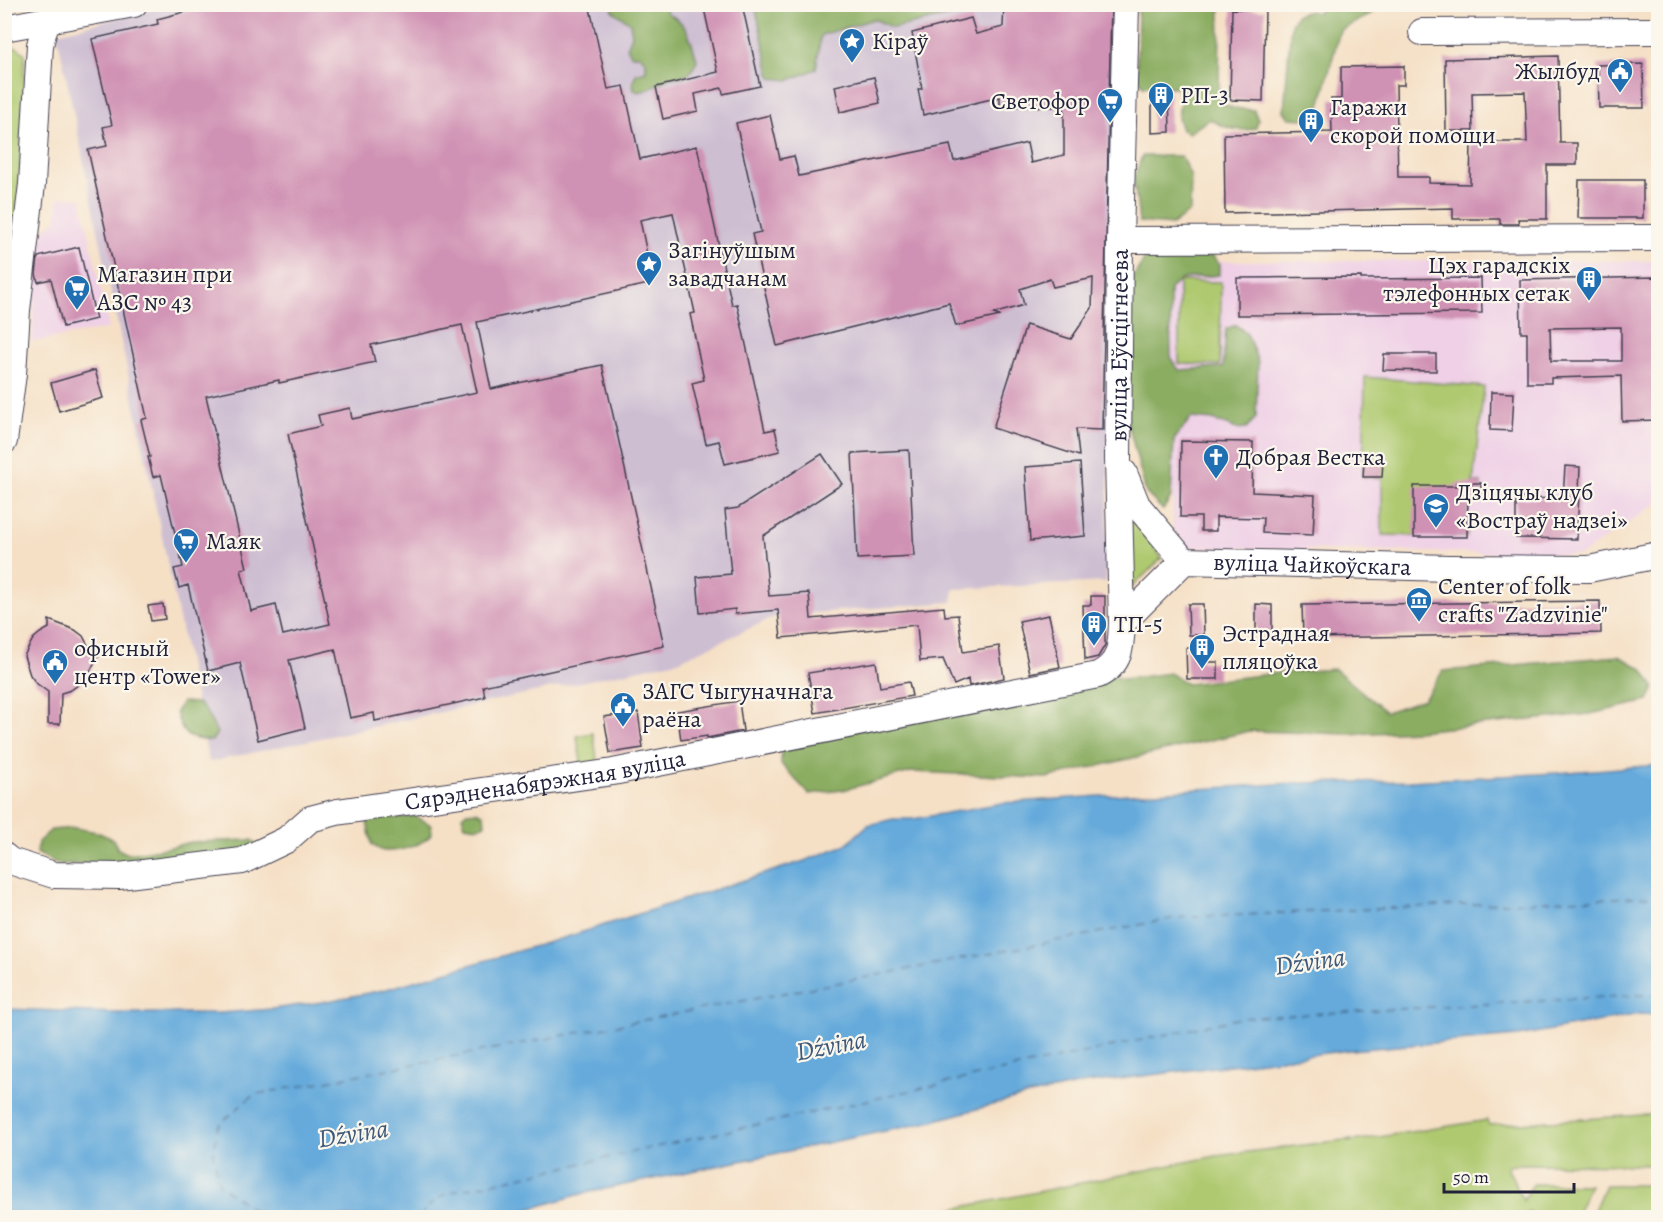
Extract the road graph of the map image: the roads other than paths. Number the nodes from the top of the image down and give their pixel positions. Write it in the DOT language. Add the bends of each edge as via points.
graph roads {
  1 [pos="134,4"];
  2 [pos="1126,4"];
  3 [pos="4,12"];
  4 [pos="36,25"];
  5 [pos="1659,31"];
  6 [pos="1422,32"];
  7 [pos="1659,238"];
  8 [pos="1120,240"];
  9 [pos="4,441"];
  10 [pos="1119,459"];
  11 [pos="1657,555"];
  12 [pos="1184,561"];
  13 [pos="1122,623"];
  14 [pos="1098,675"];
  15 [pos="4,856"];
  1 -- 4 [label="street"];
  2 -- 8 [label="street, вуліца Еўсцігнеева"];
  3 -- 4 [label="street"];
  4 -- 9 [label="street" via="32,184"];
  5 -- 6 [label="street"];
  7 -- 8 [label="street"];
  8 -- 10 [label="street, вуліца Еўсцігнеева"];
  10 -- 12 [label="street, вуліца Чайкоўскага" via="1137,505"];
  10 -- 13 [label="street, вуліца Еўсцігнеева"];
  11 -- 12 [label="street, вуліца Чайкоўскага" via="1589,569"];
  12 -- 13 [label="street, вуліца Чайкоўскага"];
  13 -- 14 [label="street, вуліца Еўсцігнеева" via="1121,648 1110,669"];
  14 -- 15 [label="street, Сярэдненабярэжная вуліца" via="613,772 337,812 310,819 286,840 242,861 119,876 54,874"];
}
